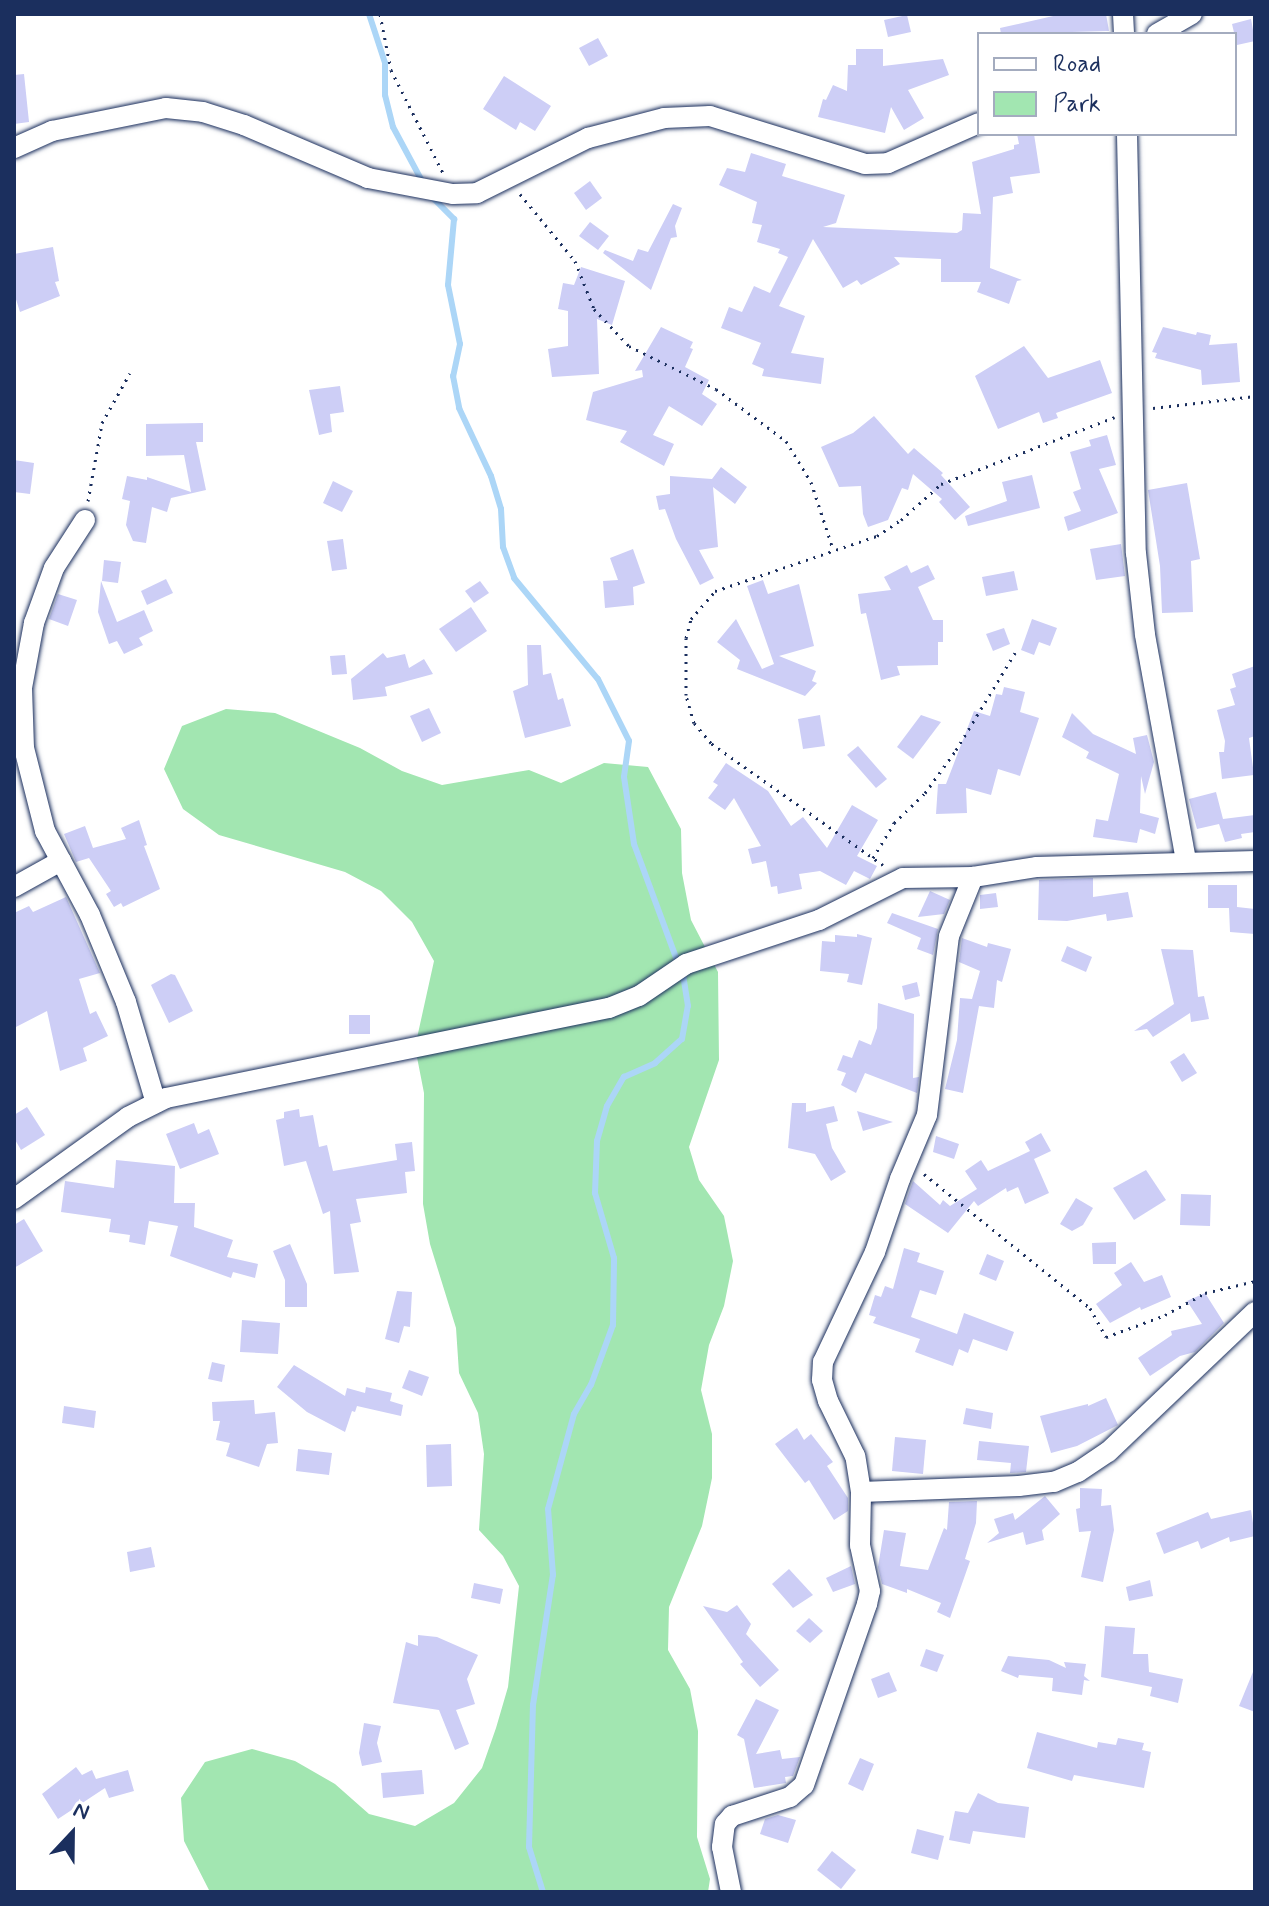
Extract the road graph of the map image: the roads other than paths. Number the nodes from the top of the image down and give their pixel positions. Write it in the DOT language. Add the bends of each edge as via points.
graph roads {
  1 [pos="1192,14"];
  2 [pos="1160,32"];
  3 [pos="977,124"];
  4 [pos="1127,136"];
  5 [pos="14,148"];
  6 [pos="85,520"];
  7 [pos="1186,860"];
  8 [pos="61,861"];
  9 [pos="1255,861"];
  10 [pos="973,877"];
  11 [pos="14,887"];
  12 [pos="156,1103"];
  13 [pos="14,1199"];
  14 [pos="1255,1312"];
  15 [pos="861,1492"];
  16 [pos="731,1892"];
  1 -- 2 [label="street"];
  3 -- 5 [label="street" via="888,163 865,164 710,116 664,118 588,138 477,193 453,194 368,178 244,125 166,108 52,131"];
  4 -- 7 [label="street" via="1136,553 1145,635"];
  6 -- 8 [label="street" via="54,568 34,623 22,688 24,748 45,831"];
  7 -- 9 [label="street"];
  7 -- 10 [label="street" via="1037,867"];
  8 -- 11 [label="street"];
  8 -- 12 [label="street" via="126,1002"];
  10 -- 12 [label="street" via="903,878 819,920 678,968 639,996 609,1008"];
  10 -- 15 [label="street" via="949,936 927,1115 875,1252 823,1362 825,1390 855,1456"];
  12 -- 13 [label="street" via="128,1117"];
  14 -- 15 [label="street" via="1108,1452 1078,1472 1054,1482 1019,1486"];
  15 -- 16 [label="street" via="860,1545 870,1591 840,1689 811,1771 798,1792 732,1816 725,1824 722,1847"];
}
